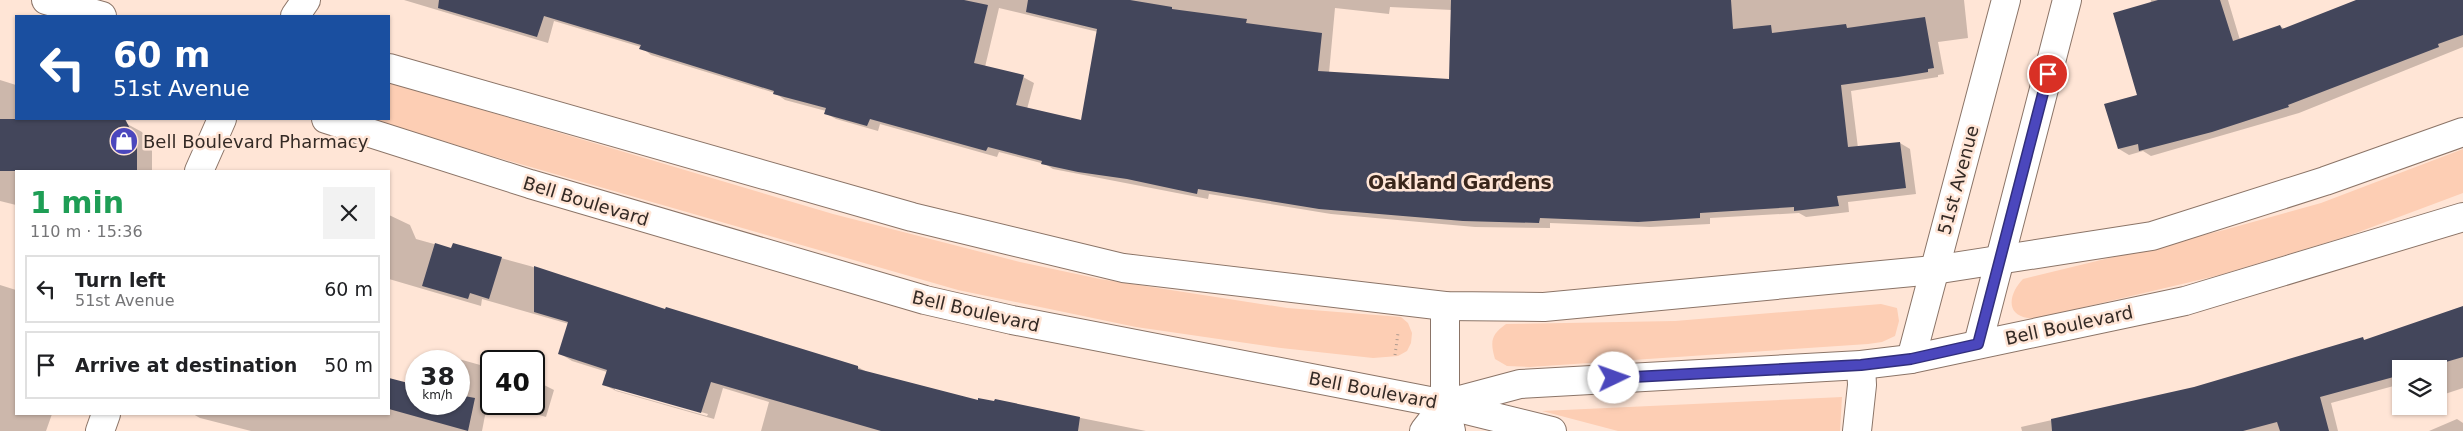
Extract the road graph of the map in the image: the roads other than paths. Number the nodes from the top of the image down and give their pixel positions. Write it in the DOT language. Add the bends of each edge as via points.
graph roads {
  1 [pos="46,0"];
  2 [pos="306,0"];
  3 [pos="2006,0"];
  4 [pos="2067,0"];
  5 [pos="98,15"];
  6 [pos="296,15"];
  7 [pos="390,68"];
  8 [pos="222,120"];
  9 [pos="329,120"];
  10 [pos="2463,132"];
  11 [pos="199,170"];
  12 [pos="2463,217"];
  13 [pos="2000,260"];
  14 [pos="1934,270"];
  15 [pos="1445,306"];
  16 [pos="1978,344"];
  17 [pos="1911,359"];
  18 [pos="1861,365"];
  19 [pos="1445,404"];
  20 [pos="106,415"];
  21 [pos="100,431"];
  22 [pos="1424,431"];
  23 [pos="1450,431"];
  24 [pos="1552,431"];
  25 [pos="1857,431"];
  1 -- 5 [label="street"];
  2 -- 6 [label="street"];
  3 -- 14 [label="street, 51st Avenue"];
  4 -- 13 [label="street"];
  7 -- 15 [label="street" via="912,217 1123,268"];
  8 -- 11 [label="street"];
  9 -- 19 [label="street, Bell Boulevard" via="594,203 925,300 1012,320"];
  10 -- 13 [label="street" via="2325,181 2152,236"];
  12 -- 16 [label="street, Bell Boulevard" via="2185,301"];
  13 -- 14 [label="street"];
  13 -- 16 [label="street"];
  14 -- 15 [label="street" via="1544,307"];
  14 -- 17 [label="street, 51st Avenue"];
  15 -- 19 [label="street"];
  16 -- 17 [label="street, Bell Boulevard"];
  17 -- 18 [label="street, Bell Boulevard"];
  18 -- 19 [label="street, Bell Boulevard" via="1520,384"];
  18 -- 25 [label="street"];
  19 -- 22 [label="street"];
  19 -- 23 [label="street"];
  19 -- 24 [label="street"];
  20 -- 21 [label="street"];
}
